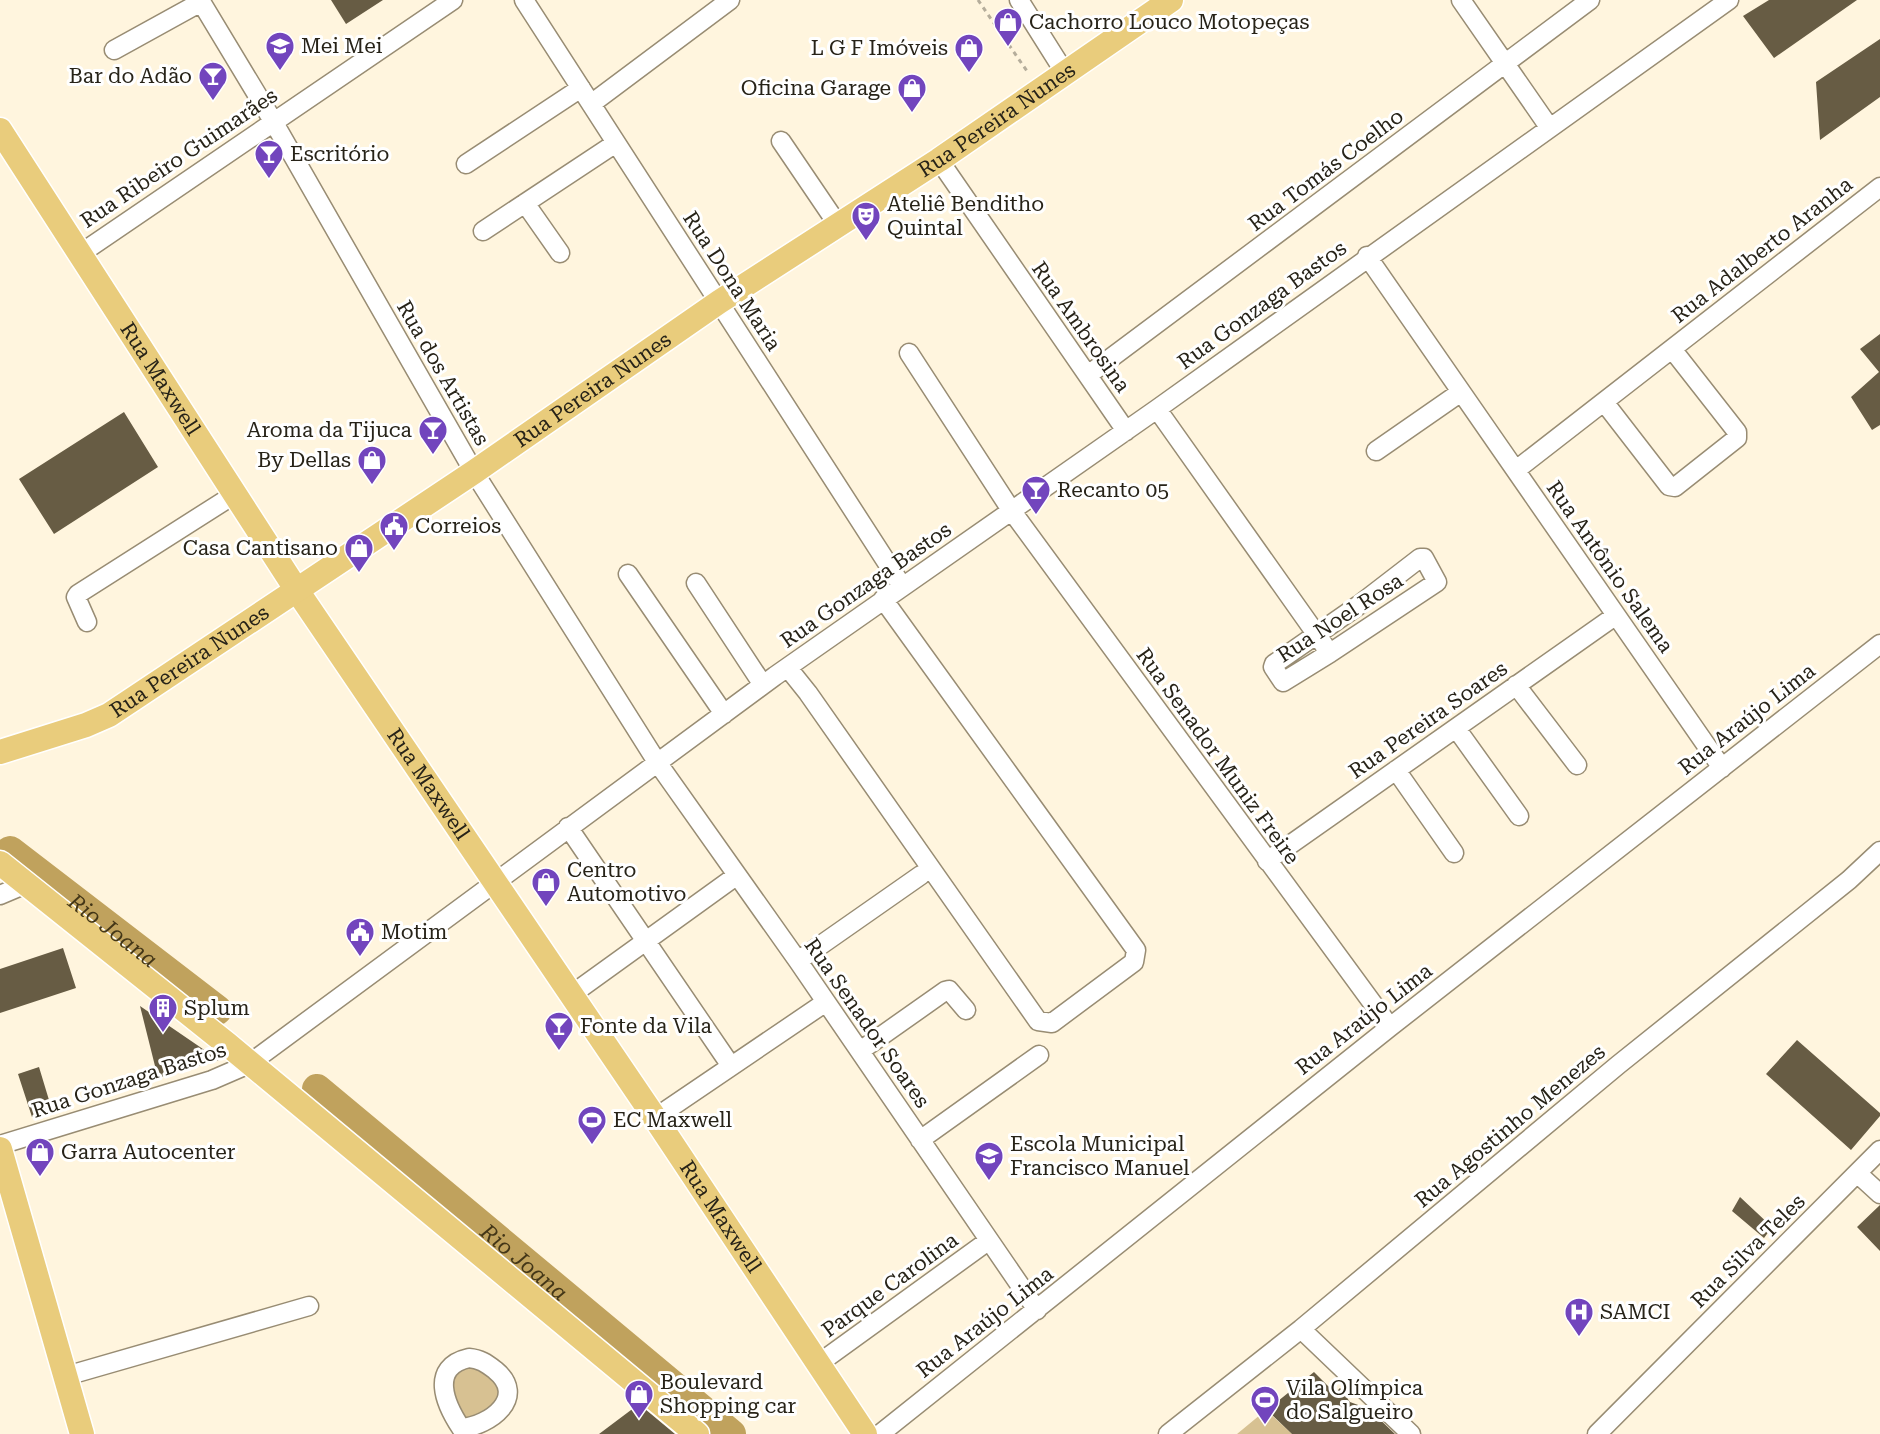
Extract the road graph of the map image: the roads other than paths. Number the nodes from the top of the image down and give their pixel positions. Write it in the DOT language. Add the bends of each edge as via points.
graph roads {
  1 [pos="453,0"];
  2 [pos="525,0"];
  3 [pos="730,0"];
  4 [pos="1019,0"];
  5 [pos="1171,0"];
  6 [pos="1461,0"];
  7 [pos="1590,0"];
  8 [pos="1729,0"];
  9 [pos="201,1"];
  10 [pos="114,50"];
  11 [pos="1505,64"];
  12 [pos="1065,73"];
  13 [pos="581,88"];
  14 [pos="591,104"];
  15 [pos="273,121"];
  16 [pos="1549,127"];
  17 [pos="0,130"];
  18 [pos="781,141"];
  19 [pos="616,143"];
  20 [pos="939,160"];
  21 [pos="466,164"];
  22 [pos="1880,187"];
  23 [pos="525,203"];
  24 [pos="838,225"];
  25 [pos="483,231"];
  26 [pos="80,254"];
  27 [pos="560,254"];
  28 [pos="1367,256"];
  29 [pos="719,302"];
  30 [pos="1672,349"];
  31 [pos="909,353"];
  32 [pos="1088,375"];
  33 [pos="1461,392"];
  34 [pos="1604,402"];
  35 [pos="1157,409"];
  36 [pos="1126,430"];
  37 [pos="1376,451"];
  38 [pos="1516,471"];
  39 [pos="474,472"];
  40 [pos="235,494"];
  41 [pos="1011,510"];
  42 [pos="628,574"];
  43 [pos="696,583"];
  44 [pos="902,586"];
  45 [pos="296,589"];
  46 [pos="884,599"];
  47 [pos="1615,615"];
  48 [pos="87,622"];
  49 [pos="1316,635"];
  50 [pos="1880,644"];
  51 [pos="1330,653"];
  52 [pos="788,668"];
  53 [pos="763,685"];
  54 [pos="1516,685"];
  55 [pos="724,714"];
  56 [pos="1456,728"];
  57 [pos="0,752"];
  58 [pos="657,762"];
  59 [pos="1577,765"];
  60 [pos="1722,768"];
  61 [pos="1396,770"];
  62 [pos="1519,816"];
  63 [pos="568,827"];
  64 [pos="1880,851"];
  65 [pos="1454,852"];
  66 [pos="1267,861"];
  67 [pos="0,863"];
  68 [pos="921,875"];
  69 [pos="736,876"];
  70 [pos="494,883"];
  71 [pos="26,884"];
  72 [pos="0,895"];
  73 [pos="646,941"];
  74 [pos="798,961"];
  75 [pos="571,995"];
  76 [pos="826,1002"];
  77 [pos="966,1010"];
  78 [pos="1390,1027"];
  79 [pos="860,1051"];
  80 [pos="1039,1055"];
  81 [pos="249,1064"];
  82 [pos="731,1066"];
  83 [pos="655,1118"];
  84 [pos="920,1140"];
  85 [pos="0,1147"];
  86 [pos="1880,1150"];
  87 [pos="1857,1173"];
  88 [pos="1880,1194"];
  89 [pos="988,1241"];
  90 [pos="309,1306"];
  91 [pos="1037,1310"];
  92 [pos="1301,1329"];
  93 [pos="818,1364"];
  94 [pos="75,1373"];
  95 [pos="82,1434"];
  96 [pos="698,1434"];
  97 [pos="865,1434"];
  98 [pos="880,1434"];
  99 [pos="1168,1434"];
  100 [pos="1410,1434"];
  101 [pos="1597,1434"];
  1 -- 15 [label="street, Rua Ribeiro Guimarães"];
  2 -- 13 [label="street, Rua Dona Maria"];
  3 -- 14 [label="street"];
  4 -- 12 [label="street"];
  5 -- 12 [label="main road, Rua Pereira Nunes"];
  6 -- 11 [label="street"];
  7 -- 11 [label="street, Rua Tomás Coelho"];
  8 -- 16 [label="street, Rua Gonzaga Bastos"];
  9 -- 10 [label="street"];
  9 -- 15 [label="street, Rua dos Artistas"];
  11 -- 16 [label="street"];
  11 -- 32 [label="street, Rua Tomás Coelho"];
  12 -- 20 [label="main road, Rua Pereira Nunes"];
  13 -- 14 [label="street, Rua Dona Maria"];
  13 -- 21 [label="street"];
  14 -- 19 [label="street, Rua Dona Maria"];
  15 -- 26 [label="street, Rua Ribeiro Guimarães"];
  15 -- 39 [label="street, Rua dos Artistas"];
  16 -- 28 [label="street, Rua Gonzaga Bastos"];
  17 -- 26 [label="main road, Rua Maxwell"];
  18 -- 24 [label="street"];
  19 -- 23 [label="street"];
  19 -- 29 [label="street, Rua Dona Maria"];
  20 -- 24 [label="main road, Rua Pereira Nunes"];
  20 -- 32 [label="street, Rua Ambrosina"];
  22 -- 30 [label="street, Rua Adalberto Aranha"];
  23 -- 25 [label="street"];
  23 -- 27 [label="street"];
  24 -- 29 [label="main road, Rua Pereira Nunes"];
  26 -- 40 [label="main road, Rua Maxwell"];
  28 -- 33 [label="street, Rua Antônio Salema"];
  28 -- 35 [label="street, Rua Gonzaga Bastos"];
  29 -- 39 [label="main road, Rua Pereira Nunes"];
  29 -- 44 [label="street, Rua Dona Maria"];
  30 -- 34 [label="street, Rua Adalberto Aranha"];
  30 -- 34 [label="street, Rua Adalberto Aranha" via="1737,432 1737,438 1675,487 1668,486"];
  31 -- 41 [label="street, Rua Senador Muniz Freire"];
  32 -- 36 [label="street, Rua Ambrosina"];
  33 -- 37 [label="street"];
  33 -- 38 [label="street, Rua Antônio Salema"];
  34 -- 38 [label="street, Rua Adalberto Aranha"];
  35 -- 36 [label="street, Rua Gonzaga Bastos"];
  35 -- 49 [label="street"];
  36 -- 41 [label="street, Rua Gonzaga Bastos"];
  38 -- 47 [label="street, Rua Antônio Salema"];
  39 -- 45 [label="main road, Rua Pereira Nunes"];
  39 -- 58 [label="street, Rua dos Artistas"];
  40 -- 45 [label="main road, Rua Maxwell"];
  40 -- 48 [label="street" via="78,594"];
  41 -- 44 [label="street, Rua Gonzaga Bastos"];
  41 -- 66 [label="street, Rua Senador Muniz Freire"];
  42 -- 55 [label="street"];
  43 -- 53 [label="street"];
  44 -- 46 [label="street, Rua Gonzaga Bastos"];
  45 -- 57 [label="main road, Rua Pereira Nunes" via="109,715"];
  45 -- 70 [label="main road, Rua Maxwell"];
  46 -- 52 [label="street, Rua Gonzaga Bastos"];
  46 -- 52 [label="street" via="1136,950 1134,962 1052,1023 1038,1021"];
  47 -- 54 [label="street, Rua Pereira Soares"];
  47 -- 60 [label="street, Rua Antônio Salema"];
  49 -- 51 [label="street"];
  49 -- 51 [label="street, Rua Noel Rosa" via="1274,663 1273,668 1283,682"];
  49 -- 51 [label="street, Rua Noel Rosa" via="1424,558 1437,582"];
  50 -- 60 [label="street, Rua Araújo Lima"];
  52 -- 53 [label="street, Rua Gonzaga Bastos"];
  53 -- 55 [label="street, Rua Gonzaga Bastos"];
  54 -- 56 [label="street, Rua Pereira Soares"];
  54 -- 59 [label="street"];
  55 -- 58 [label="street, Rua Gonzaga Bastos"];
  56 -- 61 [label="street, Rua Pereira Soares"];
  56 -- 62 [label="street"];
  58 -- 63 [label="street, Rua Gonzaga Bastos"];
  58 -- 69 [label="street, Rua Senador Soares"];
  60 -- 78 [label="street, Rua Araújo Lima"];
  61 -- 65 [label="street"];
  61 -- 66 [label="street, Rua Pereira Soares"];
  63 -- 70 [label="street, Rua Gonzaga Bastos"];
  63 -- 73 [label="street"];
  64 -- 92 [label="street, Rua Agostinho Menezes"];
  66 -- 78 [label="street, Rua Senador Muniz Freire"];
  67 -- 71 [label="main road"];
  68 -- 74 [label="street"];
  69 -- 73 [label="street"];
  69 -- 74 [label="street, Rua Senador Soares"];
  70 -- 75 [label="main road, Rua Maxwell"];
  70 -- 81 [label="street, Rua Gonzaga Bastos"];
  71 -- 72 [label="street"];
  71 -- 81 [label="main road"];
  73 -- 75 [label="street"];
  73 -- 82 [label="street"];
  74 -- 76 [label="street, Rua Senador Soares"];
  75 -- 83 [label="main road, Rua Maxwell"];
  76 -- 79 [label="street, Rua Senador Soares"];
  76 -- 82 [label="street"];
  77 -- 79 [label="street" via="949,990 945,991"];
  78 -- 91 [label="street, Rua Araújo Lima"];
  79 -- 84 [label="street, Rua Senador Soares"];
  80 -- 84 [label="street"];
  81 -- 85 [label="street, Rua Gonzaga Bastos" via="212,1080"];
  81 -- 96 [label="main road"];
  82 -- 83 [label="street"];
  83 -- 93 [label="main road, Rua Maxwell"];
  84 -- 89 [label="street, Rua Senador Soares"];
  85 -- 94 [label="main road"];
  86 -- 87 [label="street, Rua Silva Teles"];
  87 -- 88 [label="street"];
  87 -- 101 [label="street, Rua Silva Teles"];
  89 -- 91 [label="street, Rua Senador Soares"];
  89 -- 93 [label="street, Parque Carolina"];
  90 -- 94 [label="street"];
  91 -- 98 [label="street, Rua Araújo Lima"];
  92 -- 99 [label="street, Rua Agostinho Menezes"];
  92 -- 100 [label="street"];
  93 -- 97 [label="main road, Rua Maxwell"];
  94 -- 95 [label="main road"];
}
